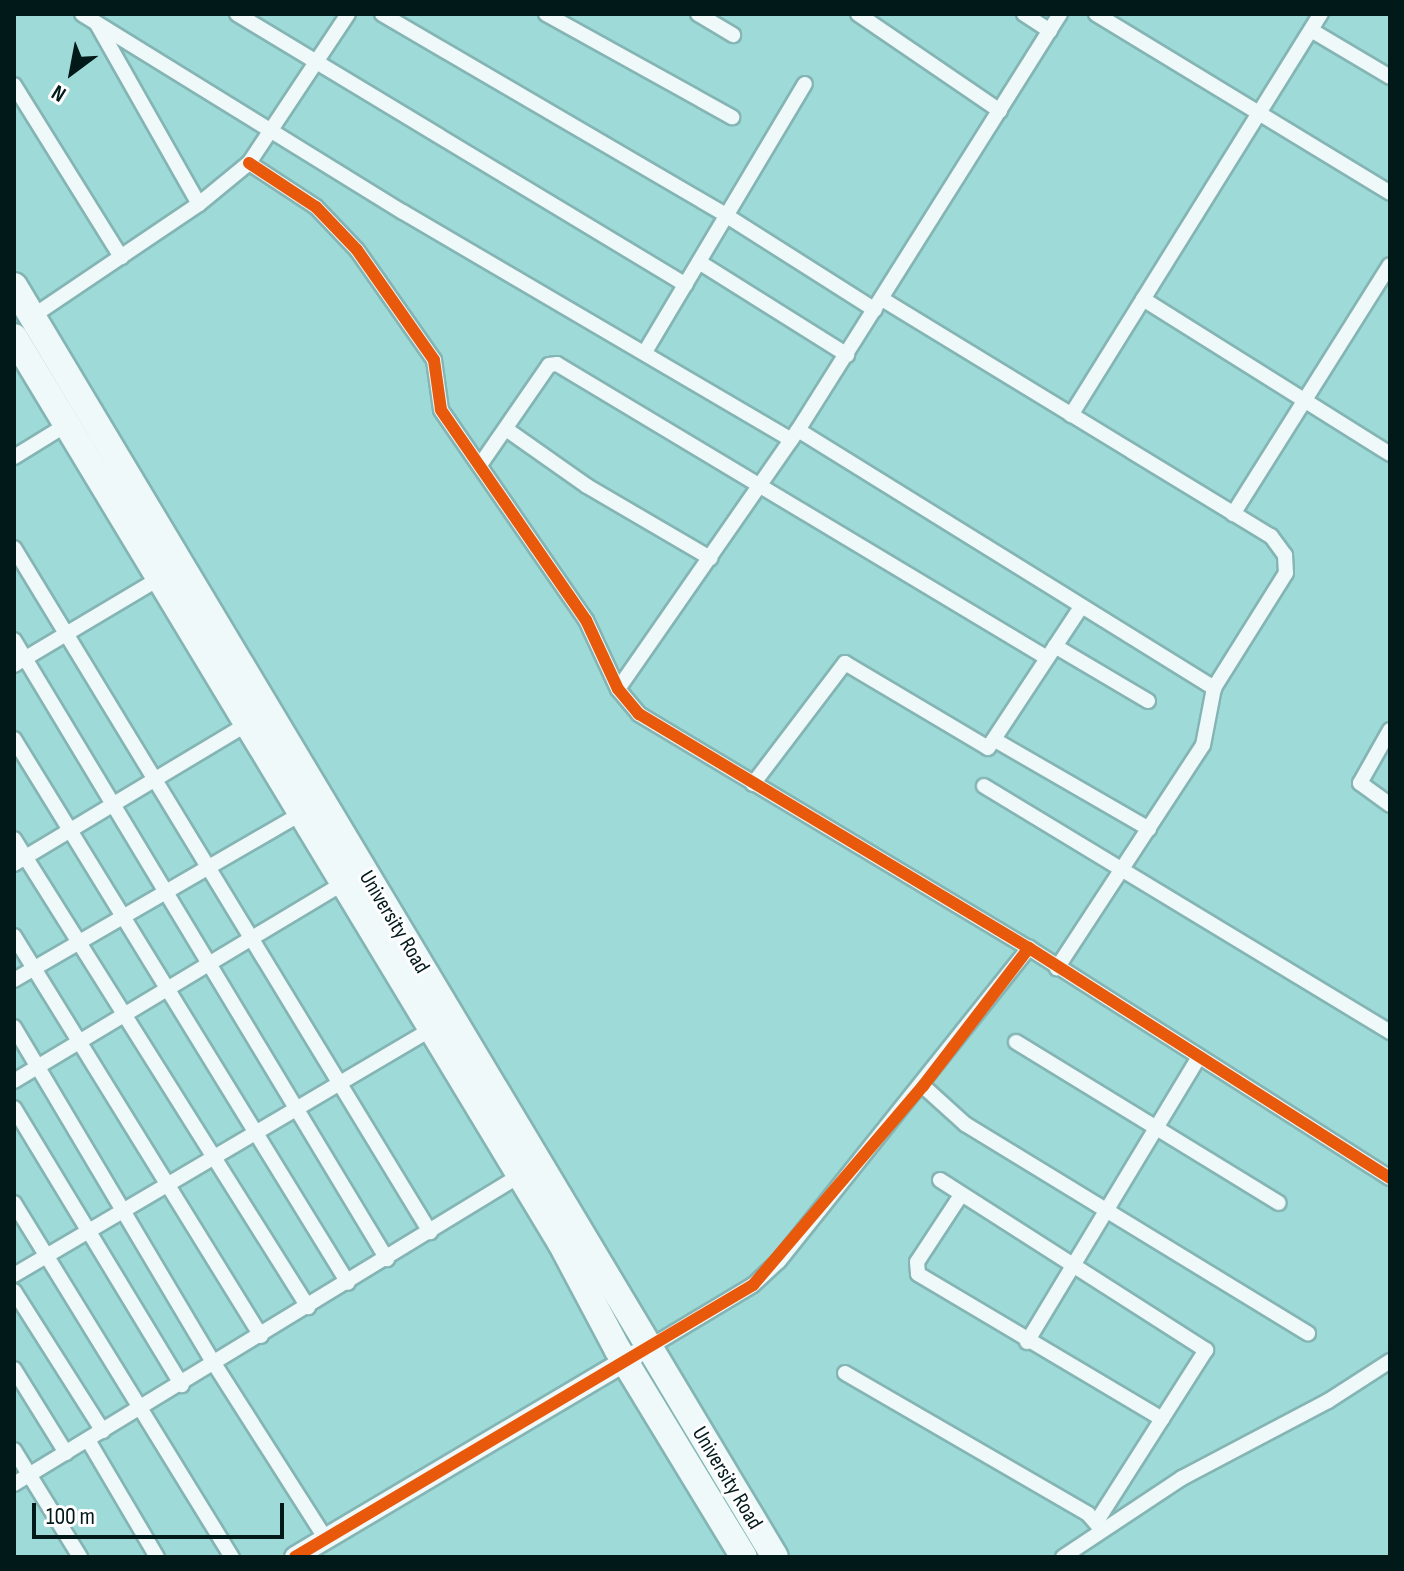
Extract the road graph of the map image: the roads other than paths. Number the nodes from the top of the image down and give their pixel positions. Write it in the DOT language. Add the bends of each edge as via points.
graph roads {
  1 [pos="237,14"];
  2 [pos="348,14"];
  3 [pos="382,14"];
  4 [pos="546,14"];
  5 [pos="698,14"];
  6 [pos="858,14"];
  7 [pos="1024,14"];
  8 [pos="1060,14"];
  9 [pos="1096,14"];
  10 [pos="1321,14"];
  11 [pos="89,18"];
  12 [pos="1311,30"];
  13 [pos="1050,31"];
  14 [pos="733,35"];
  15 [pos="318,64"];
  16 [pos="1390,77"];
  17 [pos="805,84"];
  18 [pos="14,85"];
  19 [pos="1000,111"];
  20 [pos="1258,113"];
  21 [pos="732,117"];
  22 [pos="273,129"];
  23 [pos="249,163"];
  24 [pos="1390,193"];
  25 [pos="199,204"];
  26 [pos="727,216"];
  27 [pos="121,257"];
  28 [pos="699,262"];
  29 [pos="1390,265"];
  30 [pos="686,285"];
  31 [pos="14,286"];
  32 [pos="1143,299"];
  33 [pos="878,305"];
  34 [pos="33,316"];
  35 [pos="14,337"];
  36 [pos="645,352"];
  37 [pos="847,355"];
  38 [pos="1304,402"];
  39 [pos="1071,415"];
  40 [pos="66,425"];
  41 [pos="506,429"];
  42 [pos="795,435"];
  43 [pos="1390,454"];
  44 [pos="14,457"];
  45 [pos="480,465"];
  46 [pos="760,485"];
  47 [pos="1233,514"];
  48 [pos="14,548"];
  49 [pos="710,558"];
  50 [pos="160,578"];
  51 [pos="1081,607"];
  52 [pos="66,634"];
  53 [pos="14,640"];
  54 [pos="1051,652"];
  55 [pos="20,662"];
  56 [pos="1214,688"];
  57 [pos="618,689"];
  58 [pos="1148,701"];
  59 [pos="249,723"];
  60 [pos="1390,730"];
  61 [pos="14,739"];
  62 [pos="995,740"];
  63 [pos="155,779"];
  64 [pos="753,784"];
  65 [pos="984,786"];
  66 [pos="112,805"];
  67 [pos="1390,805"];
  68 [pos="313,807"];
  69 [pos="1149,829"];
  70 [pos="71,830"];
  71 [pos="14,839"];
  72 [pos="20,861"];
  73 [pos="209,867"];
  74 [pos="1123,869"];
  75 [pos="345,882"];
  76 [pos="166,892"];
  77 [pos="122,917"];
  78 [pos="14,936"];
  79 [pos="250,939"];
  80 [pos="78,943"];
  81 [pos="1029,948"];
  82 [pos="210,963"];
  83 [pos="1057,968"];
  84 [pos="34,969"];
  85 [pos="14,980"];
  86 [pos="166,990"];
  87 [pos="122,1017"];
  88 [pos="442,1024"];
  89 [pos="14,1027"];
  90 [pos="1390,1032"];
  91 [pos="80,1042"];
  92 [pos="1016,1042"];
  93 [pos="1199,1057"];
  94 [pos="38,1067"];
  95 [pos="14,1081"];
  96 [pos="338,1081"];
  97 [pos="923,1086"];
  98 [pos="293,1107"];
  99 [pos="14,1108"];
  100 [pos="1159,1126"];
  101 [pos="251,1131"];
  102 [pos="209,1156"];
  103 [pos="529,1170"];
  104 [pos="1390,1178"];
  105 [pos="940,1180"];
  106 [pos="167,1182"];
  107 [pos="961,1195"];
  108 [pos="14,1203"];
  109 [pos="1279,1203"];
  110 [pos="1108,1209"];
  111 [pos="121,1210"];
  112 [pos="86,1231"];
  113 [pos="430,1232"];
  114 [pos="45,1256"];
  115 [pos="387,1259"];
  116 [pos="1074,1268"];
  117 [pos="14,1275"];
  118 [pos="348,1283"];
  119 [pos="14,1291"];
  120 [pos="308,1307"];
  121 [pos="1308,1333"];
  122 [pos="261,1336"];
  123 [pos="1027,1342"];
  124 [pos="636,1354"];
  125 [pos="1390,1361"];
  126 [pos="215,1365"];
  127 [pos="14,1369"];
  128 [pos="845,1373"];
  129 [pos="182,1385"];
  130 [pos="139,1410"];
  131 [pos="1162,1419"];
  132 [pos="103,1431"];
  133 [pos="88,1440"];
  134 [pos="14,1450"];
  135 [pos="66,1453"];
  136 [pos="29,1475"];
  137 [pos="14,1484"];
  138 [pos="1099,1525"];
  139 [pos="326,1539"];
  140 [pos="80,1557"];
  141 [pos="157,1557"];
  142 [pos="232,1557"];
  143 [pos="295,1557"];
  144 [pos="744,1557"];
  145 [pos="775,1557"];
  146 [pos="1063,1557"];
  1 -- 15 [label="street"];
  2 -- 15 [label="street"];
  3 -- 26 [label="street"];
  4 -- 21 [label="street"];
  5 -- 14 [label="street"];
  6 -- 19 [label="street"];
  7 -- 13 [label="street"];
  8 -- 13 [label="street"];
  9 -- 20 [label="street"];
  10 -- 12 [label="street"];
  11 -- 22 [label="street"];
  11 -- 25 [label="street"];
  12 -- 16 [label="street"];
  12 -- 20 [label="street"];
  13 -- 19 [label="street"];
  15 -- 22 [label="street"];
  15 -- 30 [label="street"];
  17 -- 26 [label="street"];
  18 -- 27 [label="street"];
  19 -- 33 [label="street"];
  20 -- 24 [label="street"];
  20 -- 32 [label="street"];
  22 -- 23 [label="street"];
  22 -- 36 [label="street"];
  23 -- 25 [label="street"];
  23 -- 45 [label="street" via="316,207 357,250 434,360 438,403"];
  25 -- 27 [label="street"];
  26 -- 28 [label="street"];
  26 -- 33 [label="street"];
  27 -- 34 [label="street"];
  28 -- 30 [label="street"];
  28 -- 37 [label="street"];
  29 -- 38 [label="street"];
  30 -- 36 [label="street"];
  31 -- 34 [label="highway, University Road"];
  32 -- 38 [label="street"];
  32 -- 39 [label="street"];
  33 -- 37 [label="street"];
  33 -- 39 [label="street"];
  34 -- 68 [label="highway, University Road"];
  35 -- 40 [label="highway, University Road"];
  36 -- 42 [label="street"];
  37 -- 42 [label="street"];
  38 -- 43 [label="street"];
  38 -- 47 [label="street"];
  39 -- 47 [label="street"];
  40 -- 44 [label="street"];
  40 -- 50 [label="highway, University Road"];
  41 -- 45 [label="street"];
  41 -- 46 [label="street" via="549,365 557,364"];
  41 -- 49 [label="street" via="587,486"];
  42 -- 46 [label="street"];
  42 -- 51 [label="street"];
  45 -- 57 [label="street" via="586,620"];
  46 -- 49 [label="street"];
  46 -- 54 [label="street"];
  47 -- 56 [label="street" via="1271,536 1285,555 1286,573"];
  48 -- 52 [label="street"];
  49 -- 57 [label="street"];
  50 -- 52 [label="street"];
  50 -- 59 [label="highway, University Road"];
  51 -- 54 [label="street"];
  51 -- 56 [label="street"];
  52 -- 55 [label="street"];
  52 -- 63 [label="street"];
  53 -- 55 [label="street"];
  54 -- 58 [label="street"];
  54 -- 62 [label="street"];
  55 -- 66 [label="street"];
  56 -- 69 [label="street" via="1208,736"];
  57 -- 64 [label="street" via="639,714"];
  59 -- 63 [label="street"];
  59 -- 68 [label="highway, University Road"];
  60 -- 67 [label="street" via="1360,783"];
  61 -- 70 [label="street"];
  62 -- 64 [label="street" via="988,748 977,746 845,663"];
  62 -- 69 [label="street"];
  63 -- 66 [label="street"];
  63 -- 73 [label="street"];
  64 -- 81 [label="street"];
  65 -- 74 [label="street"];
  66 -- 70 [label="street"];
  66 -- 76 [label="street"];
  68 -- 73 [label="street"];
  68 -- 75 [label="highway, University Road"];
  68 -- 88 [label="highway, University Road"];
  69 -- 74 [label="street"];
  70 -- 72 [label="street"];
  70 -- 77 [label="street"];
  71 -- 72 [label="street"];
  72 -- 80 [label="street"];
  73 -- 76 [label="street"];
  73 -- 79 [label="street"];
  74 -- 83 [label="street"];
  74 -- 90 [label="street"];
  75 -- 79 [label="street"];
  75 -- 88 [label="highway, University Road"];
  76 -- 77 [label="street"];
  76 -- 82 [label="street"];
  77 -- 80 [label="street"];
  77 -- 86 [label="street"];
  78 -- 84 [label="street"];
  79 -- 82 [label="street"];
  79 -- 96 [label="street"];
  80 -- 84 [label="street"];
  80 -- 87 [label="street"];
  81 -- 83 [label="street"];
  81 -- 97 [label="street"];
  82 -- 86 [label="street"];
  82 -- 98 [label="street"];
  83 -- 93 [label="street"];
  84 -- 85 [label="street"];
  84 -- 91 [label="street"];
  86 -- 87 [label="street"];
  86 -- 101 [label="street"];
  87 -- 91 [label="street"];
  87 -- 102 [label="street"];
  88 -- 96 [label="street"];
  88 -- 103 [label="highway, University Road"];
  89 -- 94 [label="street"];
  91 -- 94 [label="street"];
  91 -- 106 [label="street"];
  92 -- 100 [label="street"];
  93 -- 100 [label="street"];
  93 -- 104 [label="street"];
  94 -- 95 [label="street"];
  94 -- 111 [label="street"];
  96 -- 98 [label="street"];
  96 -- 113 [label="street"];
  97 -- 110 [label="street" via="965,1124"];
  97 -- 124 [label="street" via="771,1269"];
  98 -- 101 [label="street"];
  98 -- 115 [label="street"];
  99 -- 112 [label="street"];
  100 -- 109 [label="street"];
  100 -- 110 [label="street"];
  101 -- 102 [label="street"];
  101 -- 118 [label="street"];
  102 -- 106 [label="street"];
  102 -- 120 [label="street"];
  103 -- 113 [label="street"];
  103 -- 124 [label="highway, University Road"];
  105 -- 107 [label="street"];
  106 -- 111 [label="street"];
  106 -- 122 [label="street"];
  107 -- 116 [label="street"];
  107 -- 123 [label="street" via="915,1268"];
  108 -- 114 [label="street"];
  110 -- 116 [label="street"];
  110 -- 121 [label="street"];
  111 -- 112 [label="street"];
  111 -- 126 [label="street"];
  112 -- 114 [label="street"];
  112 -- 129 [label="street"];
  113 -- 115 [label="street"];
  114 -- 117 [label="street"];
  114 -- 130 [label="street"];
  115 -- 118 [label="street"];
  116 -- 123 [label="street"];
  116 -- 131 [label="street" via="1206,1350"];
  118 -- 120 [label="street"];
  119 -- 132 [label="street"];
  120 -- 122 [label="street"];
  122 -- 126 [label="street"];
  123 -- 131 [label="street"];
  124 -- 139 [label="street"];
  124 -- 144 [label="highway, University Road"];
  124 -- 145 [label="highway, University Road"];
  125 -- 138 [label="street"];
  126 -- 129 [label="street"];
  126 -- 139 [label="street"];
  127 -- 135 [label="street"];
  128 -- 138 [label="street"];
  129 -- 130 [label="street"];
  130 -- 132 [label="street"];
  130 -- 142 [label="street"];
  131 -- 138 [label="street"];
  132 -- 133 [label="street"];
  133 -- 135 [label="street"];
  133 -- 141 [label="street"];
  134 -- 136 [label="street"];
  135 -- 136 [label="street"];
  136 -- 137 [label="street"];
  136 -- 140 [label="street"];
  138 -- 146 [label="street"];
  139 -- 143 [label="street"];
}
